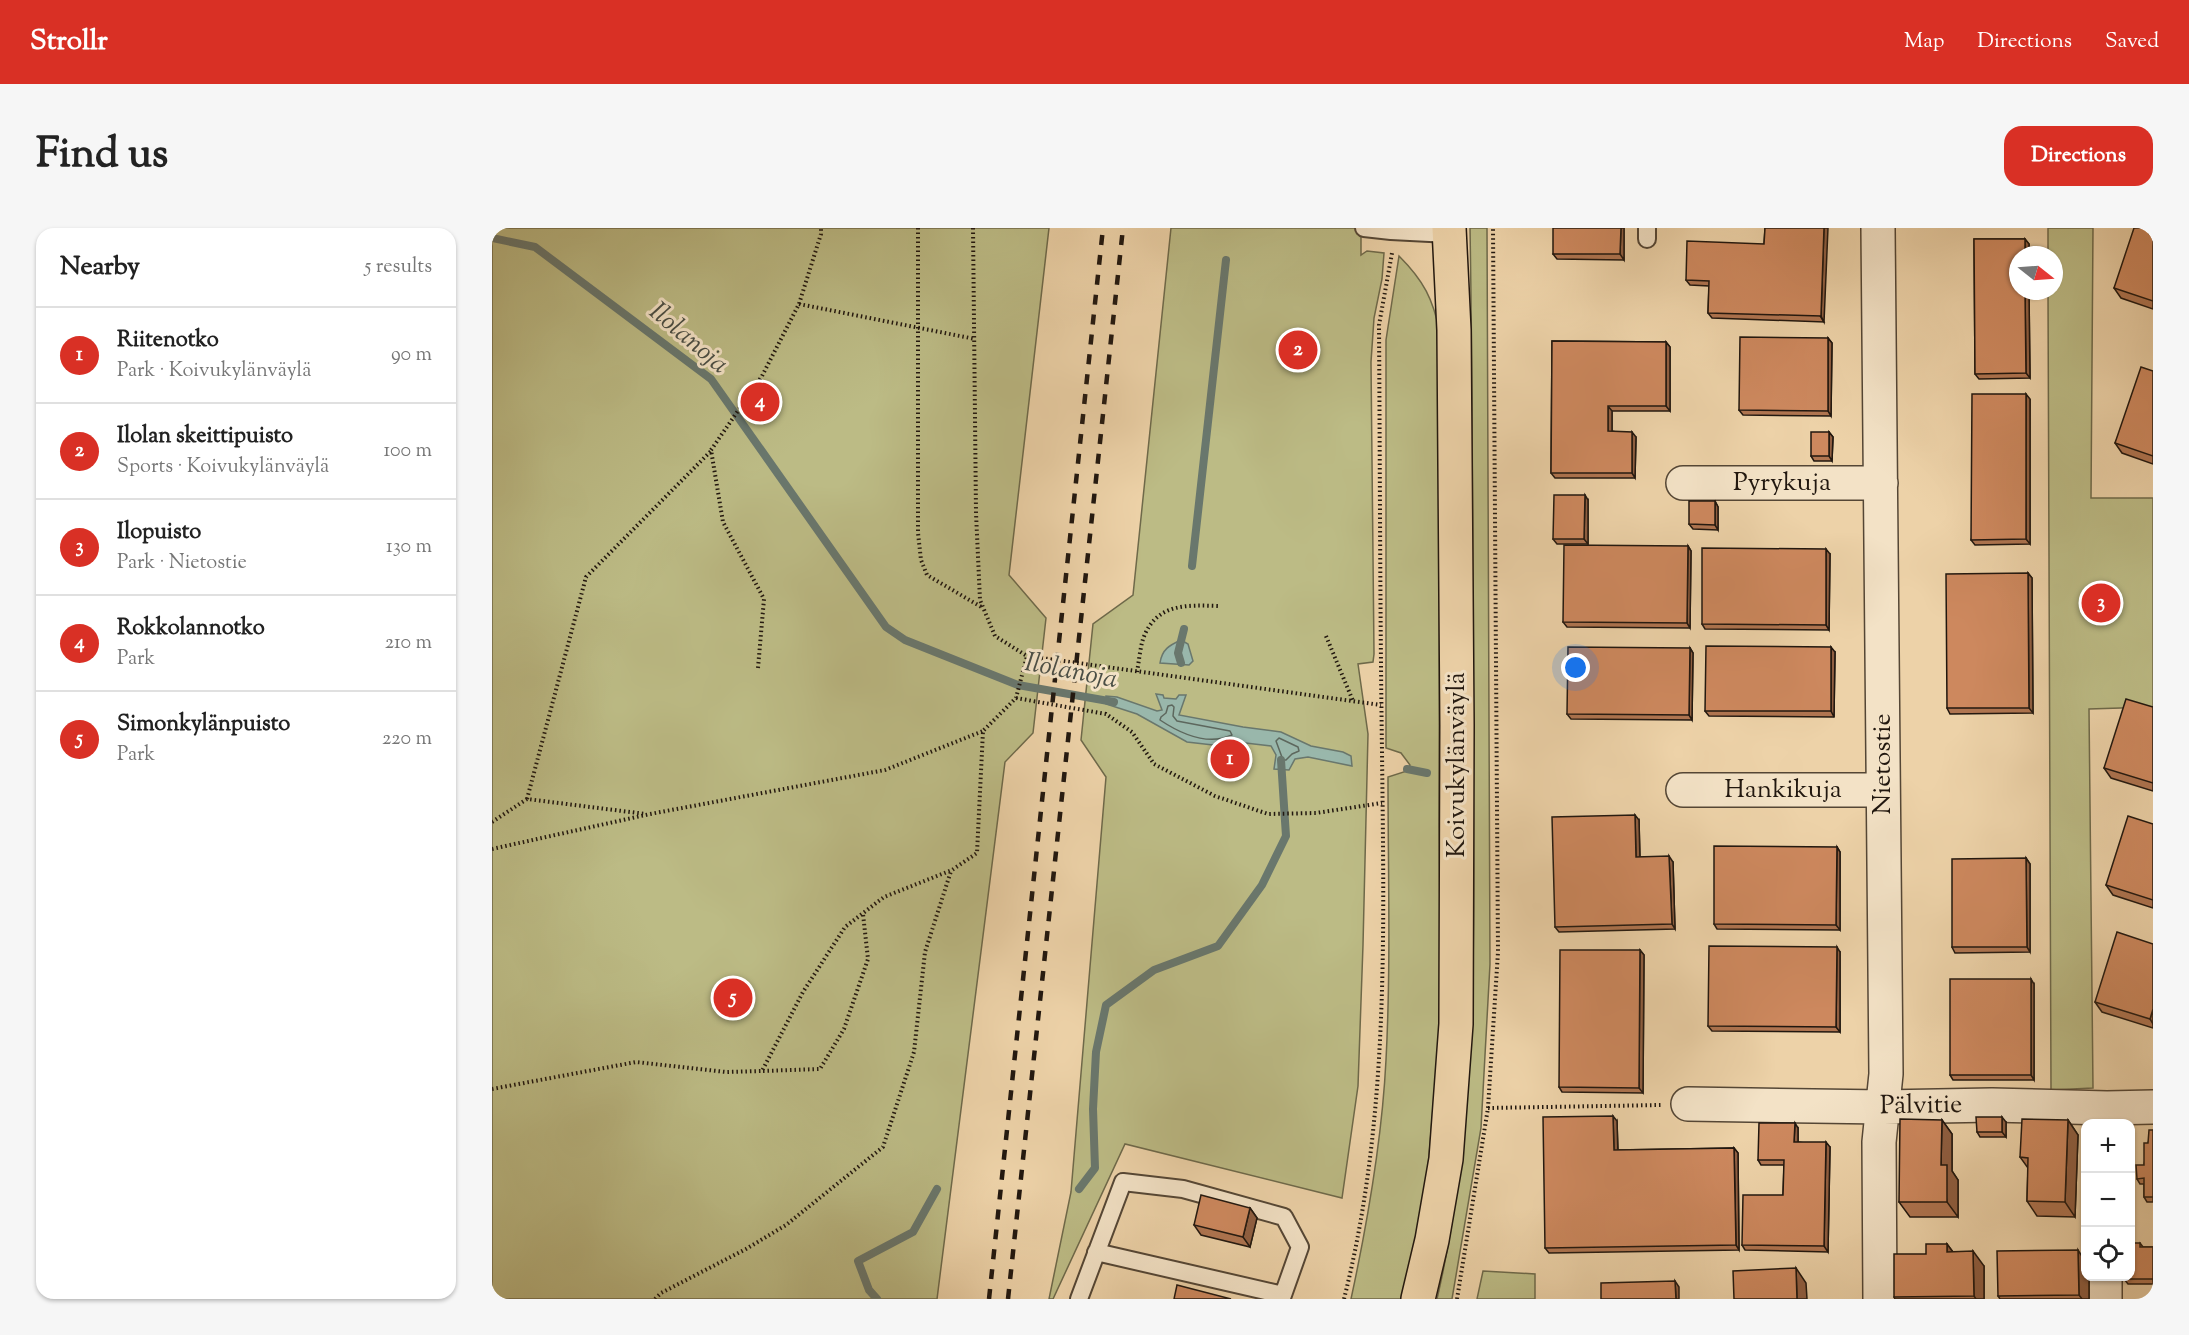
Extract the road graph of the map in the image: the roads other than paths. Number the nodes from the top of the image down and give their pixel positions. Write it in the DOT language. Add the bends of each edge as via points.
graph roads {
  1 [pos="1364,228"];
  2 [pos="1878,228"];
  3 [pos="1449,231"];
  4 [pos="1683,483"];
  5 [pos="1881,483"];
  6 [pos="1683,790"];
  7 [pos="1883,790"];
  8 [pos="1688,1104"];
  9 [pos="1884,1107"];
  10 [pos="2153,1107"];
  11 [pos="2107,1116"];
  12 [pos="1096,1252"];
  13 [pos="2106,1281"];
  14 [pos="1079,1299"];
  15 [pos="1418,1299"];
  16 [pos="1880,1299"];
  17 [pos="2105,1299"];
  1 -- 3 [label="lane"];
  2 -- 5 [label="street, Nietostie"];
  3 -- 15 [label="main road, Koivukylänväylä" via="1454,330 1456,1024 1446,1159"];
  4 -- 5 [label="street, Pyrykuja"];
  5 -- 7 [label="street, Nietostie"];
  6 -- 7 [label="street, Hankikuja"];
  7 -- 9 [label="street, Nietostie"];
  8 -- 9 [label="street, Pälvitie"];
  9 -- 11 [label="street, Pälvitie" via="1992,1105"];
  9 -- 16 [label="street, Nietostie" via="1880,1142"];
  10 -- 11 [label="street, Pälvitie"];
  12 -- 12 [label="lane" via="1124,1182 1183,1189 1284,1217 1300,1247 1283,1295"];
  12 -- 14 [label="lane"];
  13 -- 17 [label="street"];
}
